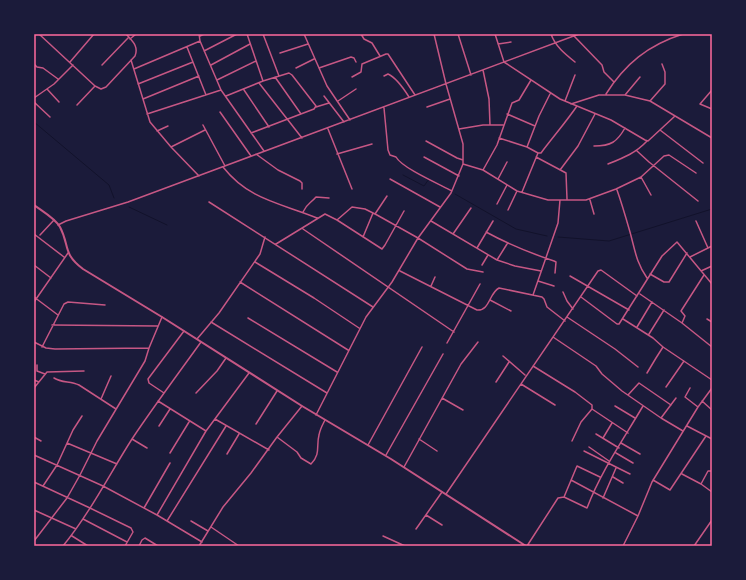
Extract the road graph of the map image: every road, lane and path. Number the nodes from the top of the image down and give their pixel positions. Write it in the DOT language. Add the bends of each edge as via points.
graph roads {
  1 [pos="39,34"];
  2 [pos="94,34"];
  3 [pos="126,34"];
  4 [pos="136,34"];
  5 [pos="204,34"];
  6 [pos="237,34"];
  7 [pos="247,34"];
  8 [pos="263,34"];
  9 [pos="304,34"];
  10 [pos="361,34"];
  11 [pos="434,34"];
  12 [pos="458,34"];
  13 [pos="495,34"];
  14 [pos="551,34"];
  15 [pos="579,34"];
  16 [pos="683,34"];
  17 [pos="199,35"];
  18 [pos="574,36"];
  19 [pos="130,38"];
  20 [pos="200,41"];
  21 [pos="511,42"];
  22 [pos="555,42"];
  23 [pos="250,44"];
  24 [pos="308,44"];
  25 [pos="498,44"];
  26 [pos="187,47"];
  27 [pos="204,51"];
  28 [pos="280,53"];
  29 [pos="380,56"];
  30 [pos="314,59"];
  31 [pos="131,60"];
  32 [pos="256,61"];
  33 [pos="70,62"];
  34 [pos="193,62"];
  35 [pos="356,62"];
  36 [pos="504,62"];
  37 [pos="575,62"];
  38 [pos="34,64"];
  39 [pos="73,64"];
  40 [pos="662,64"];
  41 [pos="102,65"];
  42 [pos="211,65"];
  43 [pos="296,68"];
  44 [pos="318,68"];
  45 [pos="134,69"];
  46 [pos="483,70"];
  47 [pos="471,75"];
  48 [pos="199,76"];
  49 [pos="279,76"];
  50 [pos="384,76"];
  51 [pos="575,76"];
  52 [pos="274,77"];
  53 [pos="352,77"];
  54 [pos="640,77"];
  55 [pos="58,79"];
  56 [pos="217,80"];
  57 [pos="532,80"];
  58 [pos="263,81"];
  59 [pos="614,82"];
  60 [pos="259,83"];
  61 [pos="138,84"];
  62 [pos="446,84"];
  63 [pos="95,86"];
  64 [pos="46,89"];
  65 [pos="244,89"];
  66 [pos="222,90"];
  67 [pos="356,90"];
  68 [pos="712,90"];
  69 [pos="550,93"];
  70 [pos="606,95"];
  71 [pos="625,95"];
  72 [pos="206,96"];
  73 [pos="226,96"];
  74 [pos="324,96"];
  75 [pos="415,96"];
  76 [pos="34,98"];
  77 [pos="410,98"];
  78 [pos="143,99"];
  79 [pos="450,99"];
  80 [pos="338,101"];
  81 [pos="565,101"];
  82 [pos="650,101"];
  83 [pos="34,102"];
  84 [pos="60,102"];
  85 [pos="330,103"];
  86 [pos="571,104"];
  87 [pos="77,105"];
  88 [pos="577,106"];
  89 [pos="316,107"];
  90 [pos="384,107"];
  91 [pos="427,108"];
  92 [pos="712,109"];
  93 [pos="220,112"];
  94 [pos="147,114"];
  95 [pos="301,114"];
  96 [pos="507,114"];
  97 [pos="595,114"];
  98 [pos="675,116"];
  99 [pos="50,118"];
  100 [pos="287,120"];
  101 [pos="350,120"];
  102 [pos="344,122"];
  103 [pos="203,125"];
  104 [pos="490,125"];
  105 [pos="503,125"];
  106 [pos="168,126"];
  107 [pos="535,126"];
  108 [pos="269,127"];
  109 [pos="625,128"];
  110 [pos="328,129"];
  111 [pos="459,129"];
  112 [pos="205,130"];
  113 [pos="660,130"];
  114 [pos="157,131"];
  115 [pos="251,133"];
  116 [pos="302,138"];
  117 [pos="498,138"];
  118 [pos="712,138"];
  119 [pos="426,141"];
  120 [pos="648,141"];
  121 [pos="372,144"];
  122 [pos="594,146"];
  123 [pos="171,147"];
  124 [pos="527,147"];
  125 [pos="264,151"];
  126 [pos="637,151"];
  127 [pos="538,153"];
  128 [pos="256,154"];
  129 [pos="337,154"];
  130 [pos="251,156"];
  131 [pos="424,157"];
  132 [pos="536,157"];
  133 [pos="463,160"];
  134 [pos="507,162"];
  135 [pos="703,163"];
  136 [pos="463,164"];
  137 [pos="608,164"];
  138 [pos="224,166"];
  139 [pos="654,166"];
  140 [pos="484,170"];
  141 [pos="560,170"];
  142 [pos="696,173"];
  143 [pos="200,176"];
  144 [pos="459,176"];
  145 [pos="640,177"];
  146 [pos="498,179"];
  147 [pos="390,180"];
  148 [pos="507,185"];
  149 [pos="302,189"];
  150 [pos="352,189"];
  151 [pos="616,189"];
  152 [pos="452,191"];
  153 [pos="517,191"];
  154 [pos="522,192"];
  155 [pos="652,195"];
  156 [pos="387,196"];
  157 [pos="329,198"];
  158 [pos="567,199"];
  159 [pos="560,200"];
  160 [pos="590,200"];
  161 [pos="698,201"];
  162 [pos="209,202"];
  163 [pos="497,204"];
  164 [pos="34,205"];
  165 [pos="440,207"];
  166 [pos="472,208"];
  167 [pos="508,210"];
  168 [pos="404,211"];
  169 [pos="304,212"];
  170 [pos="374,214"];
  171 [pos="594,214"];
  172 [pos="317,218"];
  173 [pos="54,220"];
  174 [pos="337,220"];
  175 [pos="431,221"];
  176 [pos="493,221"];
  177 [pos="696,221"];
  178 [pos="58,225"];
  179 [pos="396,226"];
  180 [pos="303,229"];
  181 [pos="486,232"];
  182 [pos="34,234"];
  183 [pos="453,234"];
  184 [pos="40,235"];
  185 [pos="265,237"];
  186 [pos="363,237"];
  187 [pos="418,238"];
  188 [pos="276,244"];
  189 [pos="507,244"];
  190 [pos="712,246"];
  191 [pos="477,248"];
  192 [pos="708,248"];
  193 [pos="68,253"];
  194 [pos="687,253"];
  195 [pos="488,255"];
  196 [pos="65,257"];
  197 [pos="690,257"];
  198 [pos="546,258"];
  199 [pos="497,260"];
  200 [pos="255,262"];
  201 [pos="34,265"];
  202 [pos="482,265"];
  203 [pos="712,266"];
  204 [pos="399,270"];
  205 [pos="541,271"];
  206 [pos="701,271"];
  207 [pos="483,272"];
  208 [pos="556,273"];
  209 [pos="650,274"];
  210 [pos="704,275"];
  211 [pos="570,276"];
  212 [pos="435,277"];
  213 [pos="51,278"];
  214 [pos="647,278"];
  215 [pos="538,281"];
  216 [pos="240,282"];
  217 [pos="480,284"];
  218 [pos="712,284"];
  219 [pos="430,286"];
  220 [pos="554,286"];
  221 [pos="589,286"];
  222 [pos="388,288"];
  223 [pos="563,292"];
  224 [pos="639,293"];
  225 [pos="533,295"];
  226 [pos="638,296"];
  227 [pos="34,297"];
  228 [pos="581,297"];
  229 [pos="36,299"];
  230 [pos="490,300"];
  231 [pos="34,302"];
  232 [pos="652,302"];
  233 [pos="105,305"];
  234 [pos="468,306"];
  235 [pos="373,307"];
  236 [pos="573,309"];
  237 [pos="629,310"];
  238 [pos="664,310"];
  239 [pos="511,311"];
  240 [pos="58,315"];
  241 [pos="162,317"];
  242 [pos="567,317"];
  243 [pos="248,318"];
  244 [pos="623,318"];
  245 [pos="707,319"];
  246 [pos="565,321"];
  247 [pos="211,322"];
  248 [pos="712,322"];
  249 [pos="682,323"];
  250 [pos="52,325"];
  251 [pos="158,326"];
  252 [pos="637,327"];
  253 [pos="359,328"];
  254 [pos="184,331"];
  255 [pos="454,332"];
  256 [pos="648,335"];
  257 [pos="553,337"];
  258 [pos="197,339"];
  259 [pos="34,342"];
  260 [pos="201,342"];
  261 [pos="478,342"];
  262 [pos="447,343"];
  263 [pos="42,347"];
  264 [pos="422,347"];
  265 [pos="663,347"];
  266 [pos="712,347"];
  267 [pos="149,348"];
  268 [pos="348,350"];
  269 [pos="443,354"];
  270 [pos="503,356"];
  271 [pos="226,358"];
  272 [pos="684,361"];
  273 [pos="509,362"];
  274 [pos="37,365"];
  275 [pos="533,366"];
  276 [pos="638,367"];
  277 [pos="84,371"];
  278 [pos="337,372"];
  279 [pos="249,373"];
  280 [pos="648,373"];
  281 [pos="45,374"];
  282 [pos="111,376"];
  283 [pos="526,376"];
  284 [pos="54,378"];
  285 [pos="34,380"];
  286 [pos="712,380"];
  287 [pos="39,382"];
  288 [pos="496,382"];
  289 [pos="520,383"];
  290 [pos="666,387"];
  291 [pos="34,388"];
  292 [pos="690,388"];
  293 [pos="712,388"];
  294 [pos="278,391"];
  295 [pos="164,393"];
  296 [pos="196,393"];
  297 [pos="327,393"];
  298 [pos="628,395"];
  299 [pos="442,398"];
  300 [pos="676,398"];
  301 [pos="101,399"];
  302 [pos="158,401"];
  303 [pos="702,401"];
  304 [pos="671,404"];
  305 [pos="555,405"];
  306 [pos="302,406"];
  307 [pos="615,406"];
  308 [pos="643,406"];
  309 [pos="698,407"];
  310 [pos="116,409"];
  311 [pos="170,409"];
  312 [pos="592,409"];
  313 [pos="463,410"];
  314 [pos="712,410"];
  315 [pos="316,415"];
  316 [pos="82,416"];
  317 [pos="636,418"];
  318 [pos="661,418"];
  319 [pos="215,419"];
  320 [pos="325,420"];
  321 [pos="189,421"];
  322 [pos="612,423"];
  323 [pos="256,424"];
  324 [pos="159,426"];
  325 [pos="226,426"];
  326 [pos="686,426"];
  327 [pos="206,431"];
  328 [pos="683,431"];
  329 [pos="628,433"];
  330 [pos="239,434"];
  331 [pos="596,434"];
  332 [pos="706,436"];
  333 [pos="34,437"];
  334 [pos="278,437"];
  335 [pos="603,438"];
  336 [pos="132,439"];
  337 [pos="419,439"];
  338 [pos="712,439"];
  339 [pos="41,441"];
  340 [pos="572,441"];
  341 [pos="67,443"];
  342 [pos="621,443"];
  343 [pos="368,445"];
  344 [pos="589,447"];
  345 [pos="148,448"];
  346 [pos="619,448"];
  347 [pos="268,450"];
  348 [pos="438,451"];
  349 [pos="584,451"];
  350 [pos="91,453"];
  351 [pos="170,453"];
  352 [pos="615,453"];
  353 [pos="227,454"];
  354 [pos="640,454"];
  355 [pos="34,455"];
  356 [pos="386,456"];
  357 [pos="609,461"];
  358 [pos="170,463"];
  359 [pos="633,463"];
  360 [pos="118,464"];
  361 [pos="607,464"];
  362 [pos="57,465"];
  363 [pos="404,467"];
  364 [pos="616,468"];
  365 [pos="712,471"];
  366 [pos="630,474"];
  367 [pos="682,474"];
  368 [pos="80,476"];
  369 [pos="600,477"];
  370 [pos="613,477"];
  371 [pos="571,480"];
  372 [pos="653,480"];
  373 [pos="34,482"];
  374 [pos="623,483"];
  375 [pos="701,484"];
  376 [pos="43,486"];
  377 [pos="103,486"];
  378 [pos="442,492"];
  379 [pos="593,492"];
  380 [pos="712,492"];
  381 [pos="446,494"];
  382 [pos="564,497"];
  383 [pos="67,498"];
  384 [pos="604,498"];
  385 [pos="90,508"];
  386 [pos="144,508"];
  387 [pos="34,510"];
  388 [pos="157,515"];
  389 [pos="426,515"];
  390 [pos="638,516"];
  391 [pos="52,518"];
  392 [pos="83,520"];
  393 [pos="712,520"];
  394 [pos="167,521"];
  395 [pos="190,521"];
  396 [pos="442,525"];
  397 [pos="211,526"];
  398 [pos="416,529"];
  399 [pos="76,530"];
  400 [pos="208,531"];
  401 [pos="72,536"];
  402 [pos="383,536"];
  403 [pos="34,541"];
  404 [pos="127,542"];
  405 [pos="202,542"];
  406 [pos="521,543"];
  407 [pos="63,546"];
  408 [pos="88,546"];
  409 [pos="125,546"];
  410 [pos="139,546"];
  411 [pos="158,546"];
  412 [pos="199,546"];
  413 [pos="239,546"];
  414 [pos="405,546"];
  415 [pos="519,546"];
  416 [pos="527,546"];
  417 [pos="623,546"];
  418 [pos="694,546"];
  1 -- 33 [label="street"];
  2 -- 33 [label="street"];
  3 -- 19 [label="street"];
  4 -- 19 [label="street"];
  5 -- 17 [label="street"];
  6 -- 27 [label="street"];
  7 -- 23 [label="street"];
  8 -- 49 [label="street"];
  9 -- 24 [label="street"];
  10 -- 29 [label="street" via="372,43"];
  11 -- 62 [label="street"];
  12 -- 47 [label="street"];
  13 -- 25 [label="street"];
  14 -- 22 [label="street"];
  15 -- 18 [label="street"];
  16 -- 59 [label="street" via="644,52"];
  17 -- 20 [label="street"];
  18 -- 22 [label="street"];
  18 -- 59 [label="street" via="602,65 604,72"];
  19 -- 31 [label="street" via="137,49"];
  19 -- 41 [label="street"];
  20 -- 26 [label="street"];
  20 -- 27 [label="street"];
  21 -- 25 [label="street"];
  22 -- 36 [label="street"];
  22 -- 37 [label="street"];
  23 -- 32 [label="street"];
  23 -- 42 [label="street"];
  24 -- 28 [label="street"];
  24 -- 30 [label="street"];
  25 -- 36 [label="street"];
  26 -- 34 [label="street"];
  26 -- 45 [label="street"];
  27 -- 42 [label="street"];
  29 -- 53 [label="street" via="362,64 361,72"];
  29 -- 75 [label="street" via="388,54"];
  30 -- 43 [label="street"];
  30 -- 44 [label="street"];
  31 -- 45 [label="street"];
  31 -- 63 [label="street" via="106,87 101,89"];
  32 -- 56 [label="street"];
  32 -- 58 [label="street"];
  33 -- 39 [label="street"];
  34 -- 48 [label="street"];
  34 -- 61 [label="street"];
  35 -- 44 [label="street" via="351,57"];
  36 -- 46 [label="street"];
  36 -- 57 [label="street"];
  38 -- 55 [label="street"];
  39 -- 55 [label="street"];
  39 -- 63 [label="street"];
  40 -- 82 [label="street" via="665,84"];
  42 -- 56 [label="street"];
  44 -- 80 [label="street"];
  45 -- 61 [label="street"];
  46 -- 47 [label="street"];
  46 -- 104 [label="street" via="489,99"];
  47 -- 62 [label="street"];
  48 -- 72 [label="street"];
  48 -- 78 [label="street"];
  49 -- 52 [label="street"];
  49 -- 89 [label="street" via="290,74"];
  50 -- 77 [label="street" via="392,76"];
  51 -- 81 [label="street"];
  52 -- 58 [label="street"];
  52 -- 95 [label="street"];
  54 -- 71 [label="street"];
  55 -- 64 [label="street"];
  56 -- 66 [label="street"];
  57 -- 69 [label="street"];
  57 -- 96 [label="street" via="519,100 512,103"];
  58 -- 60 [label="street"];
  59 -- 70 [label="street"];
  60 -- 65 [label="street"];
  60 -- 100 [label="street"];
  61 -- 78 [label="street"];
  62 -- 75 [label="street"];
  62 -- 79 [label="street"];
  63 -- 87 [label="street"];
  64 -- 76 [label="street"];
  64 -- 84 [label="street"];
  65 -- 73 [label="street"];
  65 -- 108 [label="street"];
  66 -- 72 [label="street"];
  66 -- 73 [label="street"];
  67 -- 80 [label="street"];
  68 -- 92 [label="street" via="700,104"];
  69 -- 81 [label="street"];
  69 -- 107 [label="street"];
  70 -- 71 [label="street"];
  70 -- 86 [label="street"];
  71 -- 82 [label="street"];
  72 -- 94 [label="street"];
  73 -- 115 [label="street"];
  74 -- 85 [label="street"];
  75 -- 77 [label="street"];
  77 -- 90 [label="street"];
  78 -- 94 [label="street"];
  79 -- 91 [label="street"];
  79 -- 111 [label="street"];
  80 -- 101 [label="street"];
  81 -- 86 [label="street"];
  82 -- 98 [label="street"];
  83 -- 99 [label="street"];
  85 -- 89 [label="street"];
  85 -- 102 [label="street"];
  86 -- 88 [label="street"];
  88 -- 97 [label="street"];
  88 -- 127 [label="street" via="541,153"];
  89 -- 95 [label="street"];
  90 -- 101 [label="street"];
  90 -- 152 [label="street" via="390,155"];
  93 -- 130 [label="street"];
  94 -- 114 [label="street"];
  95 -- 100 [label="street"];
  96 -- 105 [label="street"];
  96 -- 107 [label="street"];
  97 -- 109 [label="street"];
  97 -- 141 [label="street" via="578,146"];
  98 -- 113 [label="street"];
  98 -- 118 [label="street"];
  100 -- 108 [label="street"];
  100 -- 116 [label="street"];
  101 -- 102 [label="street"];
  102 -- 110 [label="street"];
  103 -- 112 [label="street"];
  104 -- 105 [label="street"];
  104 -- 111 [label="street"];
  105 -- 117 [label="street"];
  106 -- 114 [label="street"];
  107 -- 124 [label="street"];
  108 -- 115 [label="street"];
  109 -- 120 [label="street"];
  109 -- 122 [label="street" via="616,141"];
  110 -- 116 [label="street"];
  110 -- 129 [label="street"];
  111 -- 133 [label="street" via="463,144"];
  112 -- 123 [label="street"];
  112 -- 138 [label="street"];
  113 -- 120 [label="street"];
  113 -- 135 [label="street"];
  114 -- 123 [label="street"];
  115 -- 125 [label="street"];
  116 -- 125 [label="street"];
  117 -- 124 [label="street"];
  117 -- 140 [label="street"];
  119 -- 133 [label="street"];
  120 -- 126 [label="street"];
  121 -- 129 [label="street"];
  123 -- 143 [label="street"];
  124 -- 127 [label="street"];
  125 -- 128 [label="street"];
  126 -- 137 [label="street"];
  126 -- 139 [label="street"];
  127 -- 132 [label="street"];
  128 -- 130 [label="street"];
  128 -- 149 [label="street" via="301,182"];
  129 -- 150 [label="street"];
  130 -- 138 [label="street"];
  131 -- 144 [label="street"];
  132 -- 141 [label="street"];
  132 -- 154 [label="street"];
  133 -- 136 [label="street"];
  134 -- 146 [label="street"];
  136 -- 140 [label="street"];
  136 -- 144 [label="street"];
  138 -- 143 [label="street"];
  138 -- 169 [label="street" via="235,181 252,193"];
  139 -- 142 [label="street" via="664,156 669,155"];
  139 -- 145 [label="street"];
  139 -- 161 [label="street"];
  140 -- 146 [label="street"];
  141 -- 158 [label="street" via="566,173"];
  143 -- 178 [label="street"];
  144 -- 152 [label="street"];
  145 -- 151 [label="street"];
  145 -- 155 [label="street"];
  146 -- 148 [label="street"];
  147 -- 165 [label="street"];
  148 -- 153 [label="street"];
  148 -- 163 [label="street"];
  151 -- 160 [label="street"];
  151 -- 214 [label="street" via="634,250"];
  152 -- 165 [label="street"];
  153 -- 154 [label="street"];
  153 -- 167 [label="street"];
  154 -- 159 [label="street" via="548,200"];
  156 -- 170 [label="street"];
  157 -- 169 [label="street" via="316,197 306,205"];
  158 -- 159 [label="street"];
  158 -- 160 [label="street"];
  159 -- 198 [label="street" via="560,219"];
  160 -- 171 [label="street"];
  162 -- 185 [label="street"];
  164 -- 173 [label="street"];
  165 -- 175 [label="street"];
  166 -- 183 [label="street"];
  168 -- 179 [label="street"];
  169 -- 172 [label="street"];
  170 -- 174 [label="street" via="365,209 352,207"];
  170 -- 179 [label="street"];
  170 -- 186 [label="street"];
  172 -- 174 [label="street" via="327,214"];
  172 -- 180 [label="street"];
  173 -- 178 [label="street"];
  173 -- 184 [label="street"];
  174 -- 186 [label="street"];
  175 -- 183 [label="street"];
  175 -- 187 [label="street"];
  176 -- 181 [label="street"];
  177 -- 192 [label="street"];
  178 -- 193 [label="street"];
  179 -- 186 [label="street" via="383,248"];
  179 -- 187 [label="street"];
  180 -- 188 [label="street"];
  180 -- 222 [label="street"];
  181 -- 189 [label="street"];
  181 -- 191 [label="street"];
  182 -- 196 [label="street"];
  183 -- 191 [label="street"];
  185 -- 188 [label="street"];
  185 -- 200 [label="street" via="262,251"];
  187 -- 204 [label="street"];
  187 -- 207 [label="street" via="467,269"];
  188 -- 235 [label="street"];
  189 -- 198 [label="street"];
  189 -- 199 [label="street"];
  190 -- 192 [label="street"];
  191 -- 195 [label="street"];
  192 -- 197 [label="street"];
  193 -- 196 [label="street"];
  193 -- 241 [label="street" via="78,266 89,274"];
  194 -- 197 [label="street"];
  194 -- 209 [label="street" via="669,282"];
  194 -- 209 [label="street" via="676,242"];
  195 -- 199 [label="street"];
  195 -- 202 [label="street"];
  196 -- 213 [label="street"];
  197 -- 206 [label="street"];
  198 -- 205 [label="street"];
  198 -- 208 [label="street" via="556,262"];
  199 -- 205 [label="street"];
  200 -- 216 [label="street"];
  200 -- 253 [label="street"];
  201 -- 213 [label="street"];
  203 -- 206 [label="street"];
  204 -- 219 [label="street"];
  204 -- 222 [label="street"];
  205 -- 215 [label="street"];
  206 -- 210 [label="street"];
  209 -- 214 [label="street"];
  210 -- 218 [label="street"];
  210 -- 249 [label="street" via="681,311 685,316"];
  211 -- 221 [label="street"];
  212 -- 219 [label="street"];
  213 -- 229 [label="street"];
  214 -- 224 [label="street"];
  215 -- 220 [label="street"];
  215 -- 225 [label="street"];
  216 -- 247 [label="street"];
  216 -- 268 [label="street"];
  217 -- 234 [label="street"];
  219 -- 234 [label="street"];
  221 -- 226 [label="street" via="600,269"];
  221 -- 228 [label="street"];
  221 -- 237 [label="street"];
  222 -- 235 [label="street"];
  222 -- 255 [label="street"];
  223 -- 236 [label="street"];
  224 -- 226 [label="street"];
  224 -- 232 [label="street"];
  225 -- 230 [label="street" via="499,288"];
  225 -- 246 [label="street" via="544,299 547,307"];
  226 -- 237 [label="street"];
  227 -- 229 [label="street"];
  228 -- 236 [label="street"];
  228 -- 244 [label="street" via="617,324"];
  229 -- 231 [label="street"];
  229 -- 240 [label="street"];
  230 -- 234 [label="street" via="480,310"];
  230 -- 239 [label="street"];
  232 -- 238 [label="street"];
  232 -- 252 [label="street"];
  233 -- 240 [label="street" via="66,303"];
  234 -- 255 [label="street"];
  235 -- 253 [label="street"];
  236 -- 242 [label="street"];
  237 -- 244 [label="street"];
  238 -- 249 [label="street"];
  238 -- 256 [label="street"];
  240 -- 250 [label="street"];
  241 -- 251 [label="street"];
  241 -- 254 [label="street"];
  242 -- 246 [label="street"];
  242 -- 276 [label="street"];
  243 -- 278 [label="street"];
  244 -- 252 [label="street"];
  245 -- 248 [label="street"];
  246 -- 257 [label="street"];
  247 -- 258 [label="street"];
  247 -- 297 [label="street"];
  249 -- 266 [label="street"];
  250 -- 251 [label="street"];
  250 -- 263 [label="street"];
  251 -- 267 [label="street"];
  252 -- 256 [label="street"];
  253 -- 268 [label="street"];
  254 -- 258 [label="street"];
  254 -- 295 [label="street" via="148,379 149,383"];
  255 -- 262 [label="street"];
  256 -- 265 [label="street"];
  257 -- 275 [label="street"];
  257 -- 298 [label="street" via="596,366"];
  258 -- 260 [label="street"];
  259 -- 263 [label="street"];
  260 -- 271 [label="street"];
  260 -- 295 [label="street"];
  261 -- 299 [label="street" via="461,364"];
  263 -- 267 [label="street"];
  264 -- 343 [label="street"];
  265 -- 272 [label="street"];
  265 -- 280 [label="street"];
  267 -- 310 [label="street" via="145,361"];
  268 -- 278 [label="street"];
  269 -- 356 [label="street"];
  270 -- 273 [label="street"];
  271 -- 279 [label="street"];
  271 -- 296 [label="street"];
  272 -- 286 [label="street"];
  272 -- 290 [label="street"];
  273 -- 283 [label="street"];
  273 -- 288 [label="street"];
  274 -- 281 [label="street" via="37,371"];
  275 -- 283 [label="street"];
  275 -- 312 [label="street" via="586,400"];
  277 -- 281 [label="street"];
  278 -- 297 [label="street"];
  279 -- 294 [label="street"];
  279 -- 319 [label="street"];
  281 -- 287 [label="street"];
  282 -- 301 [label="street"];
  283 -- 289 [label="street"];
  284 -- 301 [label="street" via="79,385"];
  285 -- 287 [label="street"];
  287 -- 291 [label="street"];
  289 -- 305 [label="street"];
  289 -- 381 [label="street"];
  292 -- 309 [label="street" via="685,397"];
  293 -- 303 [label="street"];
  294 -- 306 [label="street"];
  294 -- 323 [label="street"];
  295 -- 302 [label="street"];
  297 -- 315 [label="street"];
  298 -- 304 [label="street" via="639,383"];
  298 -- 308 [label="street"];
  299 -- 313 [label="street"];
  299 -- 337 [label="street"];
  300 -- 304 [label="street"];
  301 -- 310 [label="street"];
  302 -- 311 [label="street"];
  302 -- 336 [label="street"];
  303 -- 309 [label="street"];
  303 -- 314 [label="street"];
  304 -- 318 [label="street"];
  306 -- 315 [label="street"];
  306 -- 334 [label="street"];
  307 -- 317 [label="street"];
  308 -- 317 [label="street"];
  308 -- 318 [label="street"];
  309 -- 326 [label="street"];
  310 -- 350 [label="street"];
  311 -- 321 [label="street"];
  311 -- 324 [label="street"];
  312 -- 322 [label="street"];
  312 -- 340 [label="street" via="581,422"];
  315 -- 320 [label="street"];
  316 -- 341 [label="street"];
  317 -- 329 [label="street"];
  318 -- 328 [label="street"];
  319 -- 325 [label="street"];
  319 -- 327 [label="street"];
  320 -- 334 [label="street" via="319,433 316,460 311,464"];
  320 -- 343 [label="street"];
  321 -- 327 [label="street"];
  321 -- 351 [label="street"];
  322 -- 329 [label="street"];
  322 -- 335 [label="street"];
  325 -- 330 [label="street"];
  325 -- 394 [label="street"];
  326 -- 328 [label="street"];
  326 -- 332 [label="street"];
  327 -- 388 [label="street"];
  328 -- 372 [label="street"];
  329 -- 342 [label="street"];
  330 -- 347 [label="street"];
  330 -- 353 [label="street"];
  331 -- 335 [label="street"];
  332 -- 338 [label="street"];
  332 -- 367 [label="street"];
  333 -- 339 [label="street"];
  334 -- 347 [label="street"];
  335 -- 346 [label="street"];
  336 -- 345 [label="street"];
  336 -- 360 [label="street"];
  337 -- 348 [label="street"];
  337 -- 363 [label="street"];
  341 -- 350 [label="street"];
  341 -- 362 [label="street"];
  342 -- 346 [label="street"];
  342 -- 354 [label="street"];
  343 -- 356 [label="street"];
  344 -- 357 [label="street"];
  346 -- 352 [label="street"];
  347 -- 397 [label="street" via="223,506"];
  349 -- 361 [label="street"];
  350 -- 360 [label="street"];
  350 -- 368 [label="street"];
  352 -- 357 [label="street"];
  352 -- 359 [label="street"];
  355 -- 362 [label="street"];
  356 -- 363 [label="street"];
  357 -- 361 [label="street"];
  358 -- 386 [label="street"];
  360 -- 377 [label="street"];
  361 -- 364 [label="street"];
  361 -- 369 [label="street"];
  362 -- 368 [label="street"];
  362 -- 376 [label="street"];
  363 -- 378 [label="street"];
  364 -- 366 [label="street"];
  364 -- 370 [label="street"];
  365 -- 375 [label="street" via="708,471"];
  367 -- 372 [label="street" via="670,490"];
  367 -- 375 [label="street"];
  368 -- 377 [label="street"];
  368 -- 383 [label="street"];
  369 -- 371 [label="street" via="578,466"];
  369 -- 379 [label="street"];
  370 -- 374 [label="street"];
  370 -- 384 [label="street"];
  371 -- 379 [label="street"];
  371 -- 382 [label="street"];
  372 -- 390 [label="street"];
  373 -- 376 [label="street"];
  375 -- 380 [label="street"];
  376 -- 383 [label="street"];
  377 -- 385 [label="street"];
  377 -- 386 [label="street"];
  378 -- 381 [label="street"];
  378 -- 389 [label="street"];
  379 -- 382 [label="street" via="587,508"];
  379 -- 384 [label="street"];
  381 -- 406 [label="street"];
  382 -- 416 [label="street" via="556,500"];
  383 -- 385 [label="street"];
  383 -- 391 [label="street"];
  384 -- 390 [label="street"];
  385 -- 392 [label="street"];
  385 -- 404 [label="street" via="132,528 133,532"];
  386 -- 388 [label="street"];
  387 -- 391 [label="street"];
  388 -- 394 [label="street"];
  389 -- 396 [label="street"];
  389 -- 398 [label="street"];
  390 -- 417 [label="street"];
  391 -- 399 [label="street"];
  391 -- 403 [label="street"];
  392 -- 399 [label="street"];
  392 -- 404 [label="street"];
  393 -- 418 [label="street"];
  394 -- 405 [label="street"];
  395 -- 400 [label="street"];
  397 -- 400 [label="street"];
  397 -- 413 [label="street"];
  399 -- 401 [label="street"];
  400 -- 405 [label="street"];
  401 -- 407 [label="street"];
  401 -- 408 [label="street"];
  402 -- 414 [label="street"];
  404 -- 409 [label="street"];
  405 -- 412 [label="street"];
  406 -- 415 [label="street"];
  406 -- 416 [label="street"];
  410 -- 411 [label="street" via="145,538"];
}
